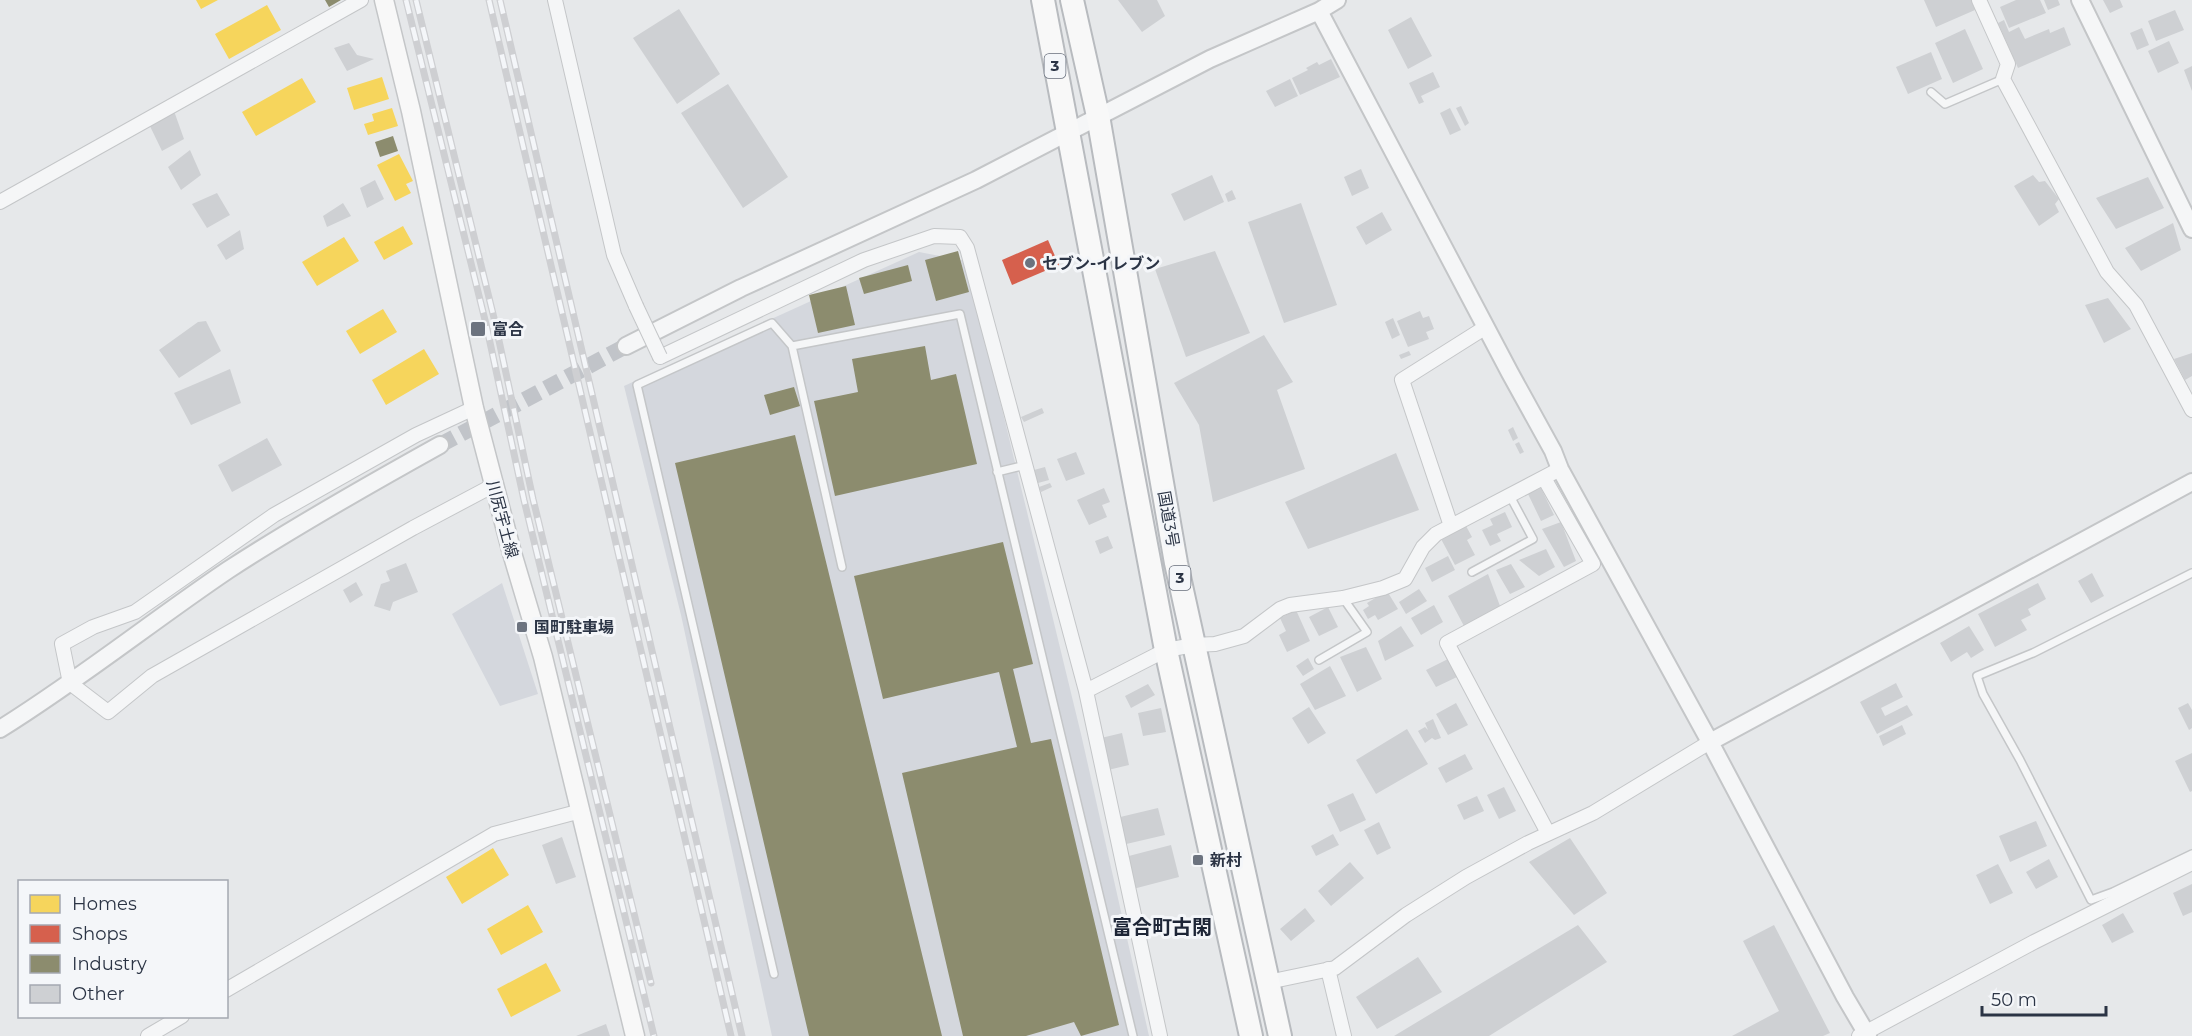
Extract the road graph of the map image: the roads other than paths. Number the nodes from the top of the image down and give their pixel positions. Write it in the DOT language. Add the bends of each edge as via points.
graph roads {
  1 [pos="361,0"];
  2 [pos="384,0"];
  3 [pos="555,0"];
  4 [pos="1043,0"];
  5 [pos="1072,0"];
  6 [pos="1337,0"];
  7 [pos="1979,0"];
  8 [pos="2080,0"];
  9 [pos="1319,10"];
  10 [pos="2003,78"];
  11 [pos="1931,92"];
  12 [pos="1098,116"];
  13 [pos="1069,132"];
  14 [pos="0,202"];
  15 [pos="2192,229"];
  16 [pos="1485,327"];
  17 [pos="626,346"];
  18 [pos="792,346"];
  19 [pos="474,408"];
  20 [pos="2192,410"];
  21 [pos="440,445"];
  22 [pos="1026,465"];
  23 [pos="1560,469"];
  24 [pos="997,472"];
  25 [pos="1544,478"];
  26 [pos="2192,482"];
  27 [pos="494,485"];
  28 [pos="1510,496"];
  29 [pos="1451,526"];
  30 [pos="842,567"];
  31 [pos="1472,572"];
  32 [pos="2192,573"];
  33 [pos="1343,598"];
  34 [pos="1194,645"];
  35 [pos="1166,650"];
  36 [pos="1319,660"];
  37 [pos="70,683"];
  38 [pos="1086,691"];
  39 [pos="0,729"];
  40 [pos="1710,742"];
  41 [pos="581,811"];
  42 [pos="1548,833"];
  43 [pos="2192,854"];
  44 [pos="2192,863"];
  45 [pos="1328,969"];
  46 [pos="774,974"];
  47 [pos="1268,982"];
  48 [pos="228,989"];
  49 [pos="180,1018"];
  50 [pos="1864,1035"];
  51 [pos="148,1036"];
  52 [pos="635,1036"];
  53 [pos="1133,1036"];
  54 [pos="1160,1036"];
  55 [pos="1251,1036"];
  56 [pos="1280,1036"];
  57 [pos="1344,1036"];
  1 -- 14 [label="street"];
  2 -- 19 [label="main road, 川尻宇土線"];
  3 -- 22 [label="street, bridge" via="614,255 660,357 864,260 934,236 960,237 968,248"];
  4 -- 13 [label="highway, 国道3号 / 3"];
  5 -- 12 [label="highway, 国道3号 / 3"];
  6 -- 9 [label="street"];
  7 -- 10 [label="street" via="2008,64"];
  8 -- 15 [label="street"];
  9 -- 12 [label="street"];
  9 -- 16 [label="street"];
  10 -- 11 [label="lane" via="1945,104"];
  10 -- 20 [label="street" via="2107,272 2136,305"];
  12 -- 13 [label="street"];
  12 -- 34 [label="highway, 国道3号 / 3" via="1176,563"];
  13 -- 17 [label="street"];
  13 -- 35 [label="highway, 国道3号 / 3"];
  16 -- 23 [label="street"];
  16 -- 29 [label="street" via="1402,380"];
  18 -- 24 [label="lane" via="960,314"];
  18 -- 30 [label="lane"];
  18 -- 46 [label="lane" via="772,323 637,385"];
  19 -- 27 [label="main road, 川尻宇土線"];
  19 -- 37 [label="street" via="416,435 274,515 135,612 93,627 62,644"];
  21 -- 37 [label="street" via="277,538"];
  22 -- 24 [label="lane"];
  22 -- 38 [label="street"];
  23 -- 25 [label="street"];
  23 -- 40 [label="street"];
  24 -- 53 [label="lane"];
  25 -- 28 [label="street"];
  25 -- 42 [label="street" via="1593,564 1447,643"];
  26 -- 40 [label="street"];
  27 -- 37 [label="street" via="152,676 108,712"];
  27 -- 41 [label="main road, 川尻宇土線"];
  28 -- 29 [label="street"];
  28 -- 31 [label="lane" via="1533,539"];
  29 -- 33 [label="street" via="1423,547 1406,579"];
  32 -- 43 [label="lane" via="2033,653 1977,676 2091,900"];
  33 -- 34 [label="street" via="1290,605 1244,636"];
  33 -- 36 [label="lane" via="1367,632"];
  34 -- 35 [label="street"];
  34 -- 47 [label="highway, 国道3号 / 3"];
  35 -- 38 [label="street"];
  35 -- 55 [label="highway, 国道3号 / 3"];
  37 -- 39 [label="street"];
  38 -- 54 [label="street"];
  40 -- 42 [label="street" via="1593,813"];
  40 -- 50 [label="street"];
  41 -- 48 [label="street" via="494,834"];
  41 -- 52 [label="main road, 川尻宇土線"];
  42 -- 45 [label="street" via="1466,877 1406,915 1335,968"];
  44 -- 50 [label="street" via="2034,942"];
  45 -- 47 [label="street"];
  45 -- 57 [label="street"];
  47 -- 56 [label="highway, 国道3号 / 3"];
  49 -- 51 [label="street"];
}
